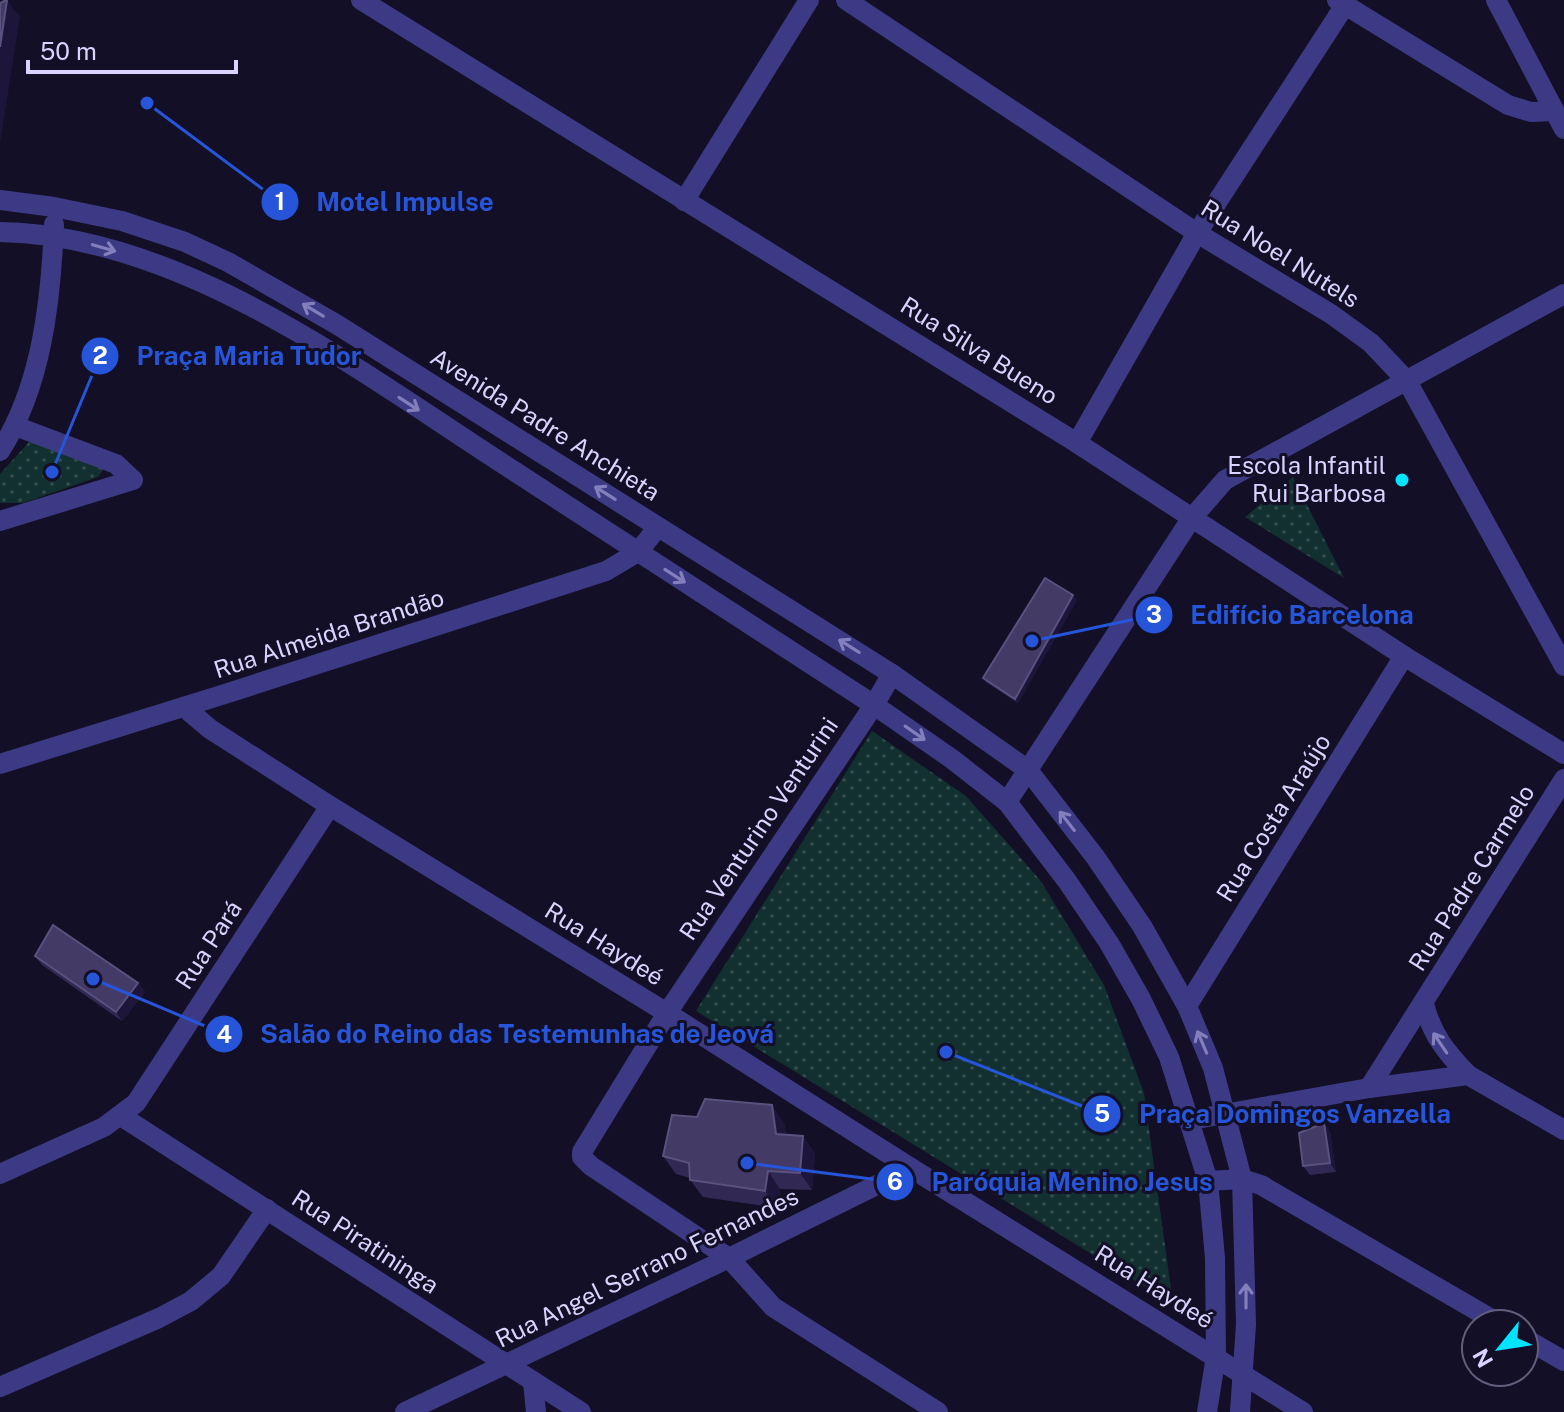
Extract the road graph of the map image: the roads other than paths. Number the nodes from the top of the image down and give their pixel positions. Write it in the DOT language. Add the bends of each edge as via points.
graph roads {
  1 [pos="361,0"];
  2 [pos="809,0"];
  3 [pos="846,0"];
  4 [pos="1496,0"];
  5 [pos="1341,2"];
  6 [pos="1559,120"];
  7 [pos="0,200"];
  8 [pos="684,201"];
  9 [pos="54,207"];
  10 [pos="0,232"];
  11 [pos="1197,233"];
  12 [pos="53,236"];
  13 [pos="1564,294"];
  14 [pos="1407,381"];
  15 [pos="15,426"];
  16 [pos="1077,443"];
  17 [pos="0,451"];
  18 [pos="1191,519"];
  19 [pos="0,521"];
  20 [pos="658,527"];
  21 [pos="638,552"];
  22 [pos="1404,656"];
  23 [pos="1564,666"];
  24 [pos="892,674"];
  25 [pos="874,705"];
  26 [pos="184,707"];
  27 [pos="1564,754"];
  28 [pos="0,764"];
  29 [pos="1028,770"];
  30 [pos="1564,779"];
  31 [pos="1007,802"];
  32 [pos="330,806"];
  33 [pos="1424,1004"];
  34 [pos="1187,1006"];
  35 [pos="667,1013"];
  36 [pos="1468,1075"];
  37 [pos="1369,1088"];
  38 [pos="1227,1112"];
  39 [pos="121,1116"];
  40 [pos="1191,1120"];
  41 [pos="1564,1130"];
  42 [pos="911,1168"];
  43 [pos="0,1174"];
  44 [pos="1242,1179"];
  45 [pos="1208,1181"];
  46 [pos="267,1209"];
  47 [pos="729,1258"];
  48 [pos="1472,1308"];
  49 [pos="1540,1347"];
  50 [pos="1216,1356"];
  51 [pos="1564,1361"];
  52 [pos="506,1366"];
  53 [pos="1244,1374"];
  54 [pos="533,1382"];
  55 [pos="0,1387"];
  56 [pos="405,1412"];
  57 [pos="536,1412"];
  58 [pos="581,1412"];
  59 [pos="938,1412"];
  60 [pos="1207,1412"];
  61 [pos="1240,1412"];
  62 [pos="1303,1412"];
  1 -- 8 [label="street, Rua Silva Bueno"];
  2 -- 8 [label="street"];
  3 -- 11 [label="street, Rua Noel Nutels"];
  4 -- 6 [label="street"];
  5 -- 6 [label="street" via="1508,105"];
  5 -- 11 [label="street"];
  7 -- 9 [label="street, Avenida Padre Anchieta"];
  8 -- 16 [label="street, Rua Silva Bueno"];
  9 -- 12 [label="street"];
  20 -- 9 [label="street, Avenida Padre Anchieta, one-way" via="228,262 133,224"];
  10 -- 12 [label="street"];
  11 -- 14 [label="street, Rua Noel Nutels" via="1331,314 1371,343"];
  11 -- 16 [label="street"];
  12 -- 15 [label="street" via="40,344"];
  12 -- 21 [label="street, one-way" via="160,265 262,313"];
  13 -- 14 [label="street"];
  14 -- 18 [label="street" via="1225,480"];
  14 -- 23 [label="street, Rua Noel Nutels"];
  15 -- 17 [label="street"];
  15 -- 19 [label="street" via="116,464 133,480"];
  16 -- 18 [label="street, Rua Silva Bueno"];
  18 -- 22 [label="street, Rua Silva Bueno"];
  18 -- 29 [label="street"];
  20 -- 21 [label="street, Rua Almeida Brandão"];
  24 -- 20 [label="street, Avenida Padre Anchieta, one-way"];
  21 -- 25 [label="street, one-way"];
  21 -- 26 [label="street, Rua Almeida Brandão" via="606,571"];
  22 -- 27 [label="street, Rua Silva Bueno"];
  22 -- 34 [label="street, Rua Costa Araújo"];
  24 -- 25 [label="street, Rua Venturino Venturini"];
  24 -- 29 [label="street, Avenida Padre Anchieta"];
  25 -- 31 [label="street, one-way"];
  25 -- 35 [label="street, Rua Venturino Venturini"];
  26 -- 28 [label="street, Rua Almeida Brandão"];
  26 -- 32 [label="street, Rua Haydeé"];
  29 -- 31 [label="street"];
  34 -- 29 [label="street, Avenida Padre Anchieta, one-way" via="1142,926"];
  30 -- 33 [label="street, Rua Padre Carmelo"];
  31 -- 40 [label="street" via="1117,957 1169,1057"];
  32 -- 35 [label="street, Rua Haydeé"];
  32 -- 39 [label="street, Rua Pará" via="162,1066"];
  36 -- 33 [label="street, Rua Padre Carmelo, one-way" via="1433,1034"];
  33 -- 37 [label="street, Rua Padre Carmelo"];
  38 -- 34 [label="street, Avenida Padre Anchieta, one-way"];
  35 -- 42 [label="street, Rua Haydeé"];
  35 -- 47 [label="street, Rua Venturino Venturini" via="582,1157"];
  36 -- 37 [label="street"];
  36 -- 41 [label="street, Rua Padre Carmelo"];
  37 -- 38 [label="street"];
  38 -- 40 [label="street"];
  38 -- 44 [label="street, Avenida Padre Anchieta"];
  39 -- 43 [label="street, Rua Pará"];
  39 -- 46 [label="street, Rua Piratininga"];
  40 -- 45 [label="street"];
  42 -- 47 [label="street, Rua Angel Serrano Fernandes"];
  42 -- 50 [label="street, Rua Haydeé"];
  44 -- 45 [label="street"];
  44 -- 48 [label="street" via="1261,1185"];
  53 -- 44 [label="street, Avenida Padre Anchieta, one-way"];
  45 -- 50 [label="street"];
  46 -- 52 [label="street, Rua Piratininga"];
  46 -- 55 [label="street" via="221,1276 191,1301"];
  47 -- 52 [label="street, Rua Angel Serrano Fernandes"];
  47 -- 59 [label="street" via="773,1307"];
  49 -- 51 [label="street"];
  50 -- 53 [label="street, Rua Haydeé"];
  50 -- 60 [label="street"];
  52 -- 54 [label="street, Rua Piratininga"];
  52 -- 56 [label="street, Rua Angel Serrano Fernandes"];
  53 -- 61 [label="street, Avenida Padre Anchieta"];
  53 -- 62 [label="street, Rua Haydeé"];
  54 -- 57 [label="street"];
  54 -- 58 [label="street, Rua Piratininga"];
}
